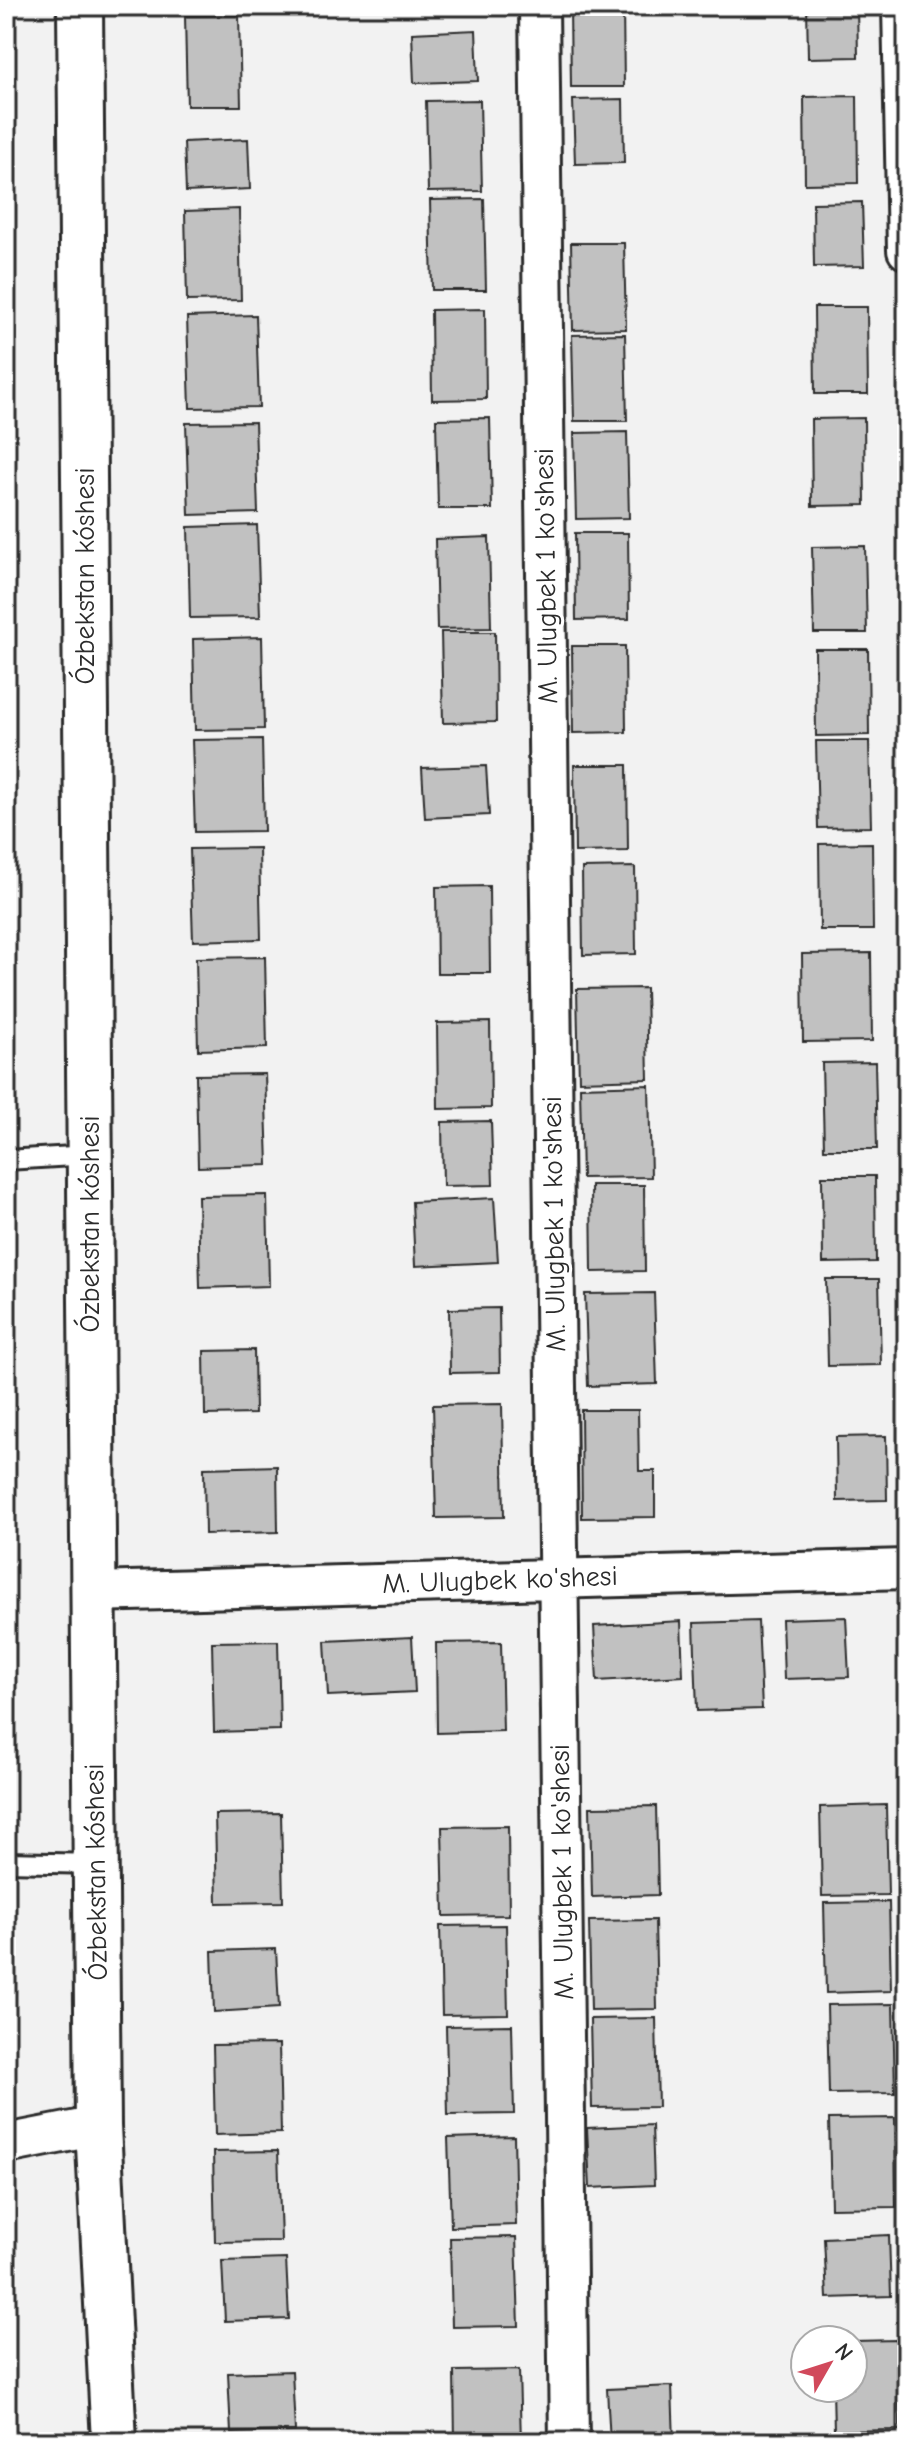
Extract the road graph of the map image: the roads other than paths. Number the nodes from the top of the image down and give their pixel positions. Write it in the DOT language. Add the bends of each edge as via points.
graph roads {
  1 [pos="80,6"];
  2 [pos="539,6"];
  3 [pos="902,6"];
  4 [pos="907,250"];
  5 [pos="90,1155"];
  6 [pos="6,1160"];
  7 [pos="907,1569"];
  8 [pos="559,1578"];
  9 [pos="93,1592"];
  10 [pos="6,1862"];
  11 [pos="96,1864"];
  12 [pos="98,2126"];
  13 [pos="6,2144"];
  14 [pos="114,2442"];
  15 [pos="569,2442"];
  1 -- 5 [label="street, Ózbekstan kóshesi"];
  2 -- 8 [label="street, M. Ulugbek 1 ko'shesi"];
  3 -- 4 [label="street"];
  5 -- 6 [label="lane"];
  5 -- 9 [label="street, Ózbekstan kóshesi"];
  7 -- 8 [label="street, M. Ulugbek ko'shesi"];
  8 -- 9 [label="street, M. Ulugbek ko'shesi"];
  8 -- 15 [label="street, M. Ulugbek 1 ko'shesi"];
  9 -- 11 [label="street, Ózbekstan kóshesi"];
  10 -- 11 [label="lane"];
  11 -- 12 [label="street, Ózbekstan kóshesi"];
  12 -- 13 [label="street"];
  12 -- 14 [label="street, Ózbekstan kóshesi"];
}
